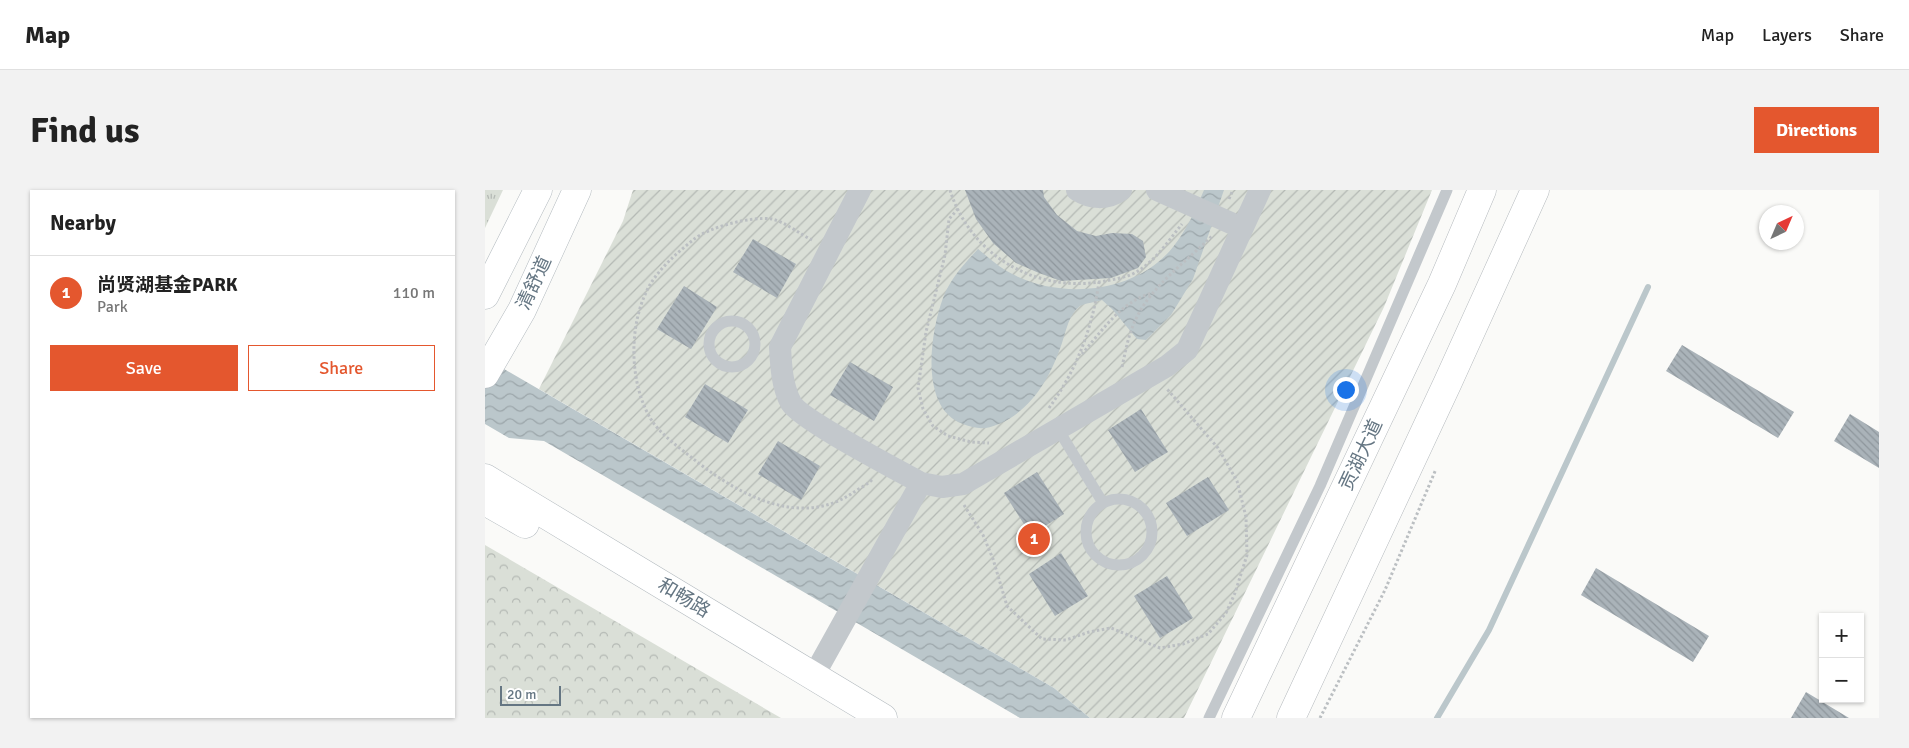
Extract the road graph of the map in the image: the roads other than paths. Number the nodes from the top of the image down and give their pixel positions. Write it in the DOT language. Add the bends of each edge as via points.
graph roads {
  1 [pos="538,190"];
  2 [pos="577,190"];
  3 [pos="860,190"];
  4 [pos="1077,190"];
  5 [pos="1121,190"];
  6 [pos="1157,190"];
  7 [pos="1260,190"];
  8 [pos="1447,190"];
  9 [pos="1482,190"];
  10 [pos="1535,190"];
  11 [pos="1242,228"];
  12 [pos="485,295"];
  13 [pos="767,346"];
  14 [pos="485,374"];
  15 [pos="1052,421"];
  16 [pos="485,478"];
  17 [pos="921,483"];
  18 [pos="485,501"];
  19 [pos="1103,503"];
  20 [pos="813,677"];
  21 [pos="860,718"];
  22 [pos="883,718"];
  23 [pos="1209,718"];
  24 [pos="1236,718"];
  25 [pos="1291,718"];
  1 -- 12 [label="street, 清舒道"];
  2 -- 14 [label="street, 清舒道" via="522,310"];
  3 -- 13 [label="street" via="829,250"];
  4 -- 5 [label="street" via="1090,197 1103,197"];
  6 -- 11 [label="street"];
  7 -- 11 [label="street"];
  8 -- 23 [label="lane, 贡湖大道" via="1320,486"];
  9 -- 24 [label="street, 贡湖大道" via="1443,284"];
  10 -- 25 [label="street"];
  11 -- 15 [label="street" via="1187,350 1153,374"];
  13 -- 13 [label="lane" via="743,364 728,366 715,360 709,339 723,323 738,322"];
  13 -- 17 [label="street" via="792,404 808,418"];
  15 -- 17 [label="street" via="963,484 941,488"];
  15 -- 19 [label="lane"];
  16 -- 20 [label="street, 和畅路"];
  17 -- 20 [label="street"];
  18 -- 21 [label="street, 和畅路"];
  19 -- 19 [label="lane" via="1113,499 1135,502 1150,519 1152,541 1140,559 1119,566 1099,559 1091,550 1086,530 1094,510"];
  20 -- 22 [label="street, 和畅路"];
}
